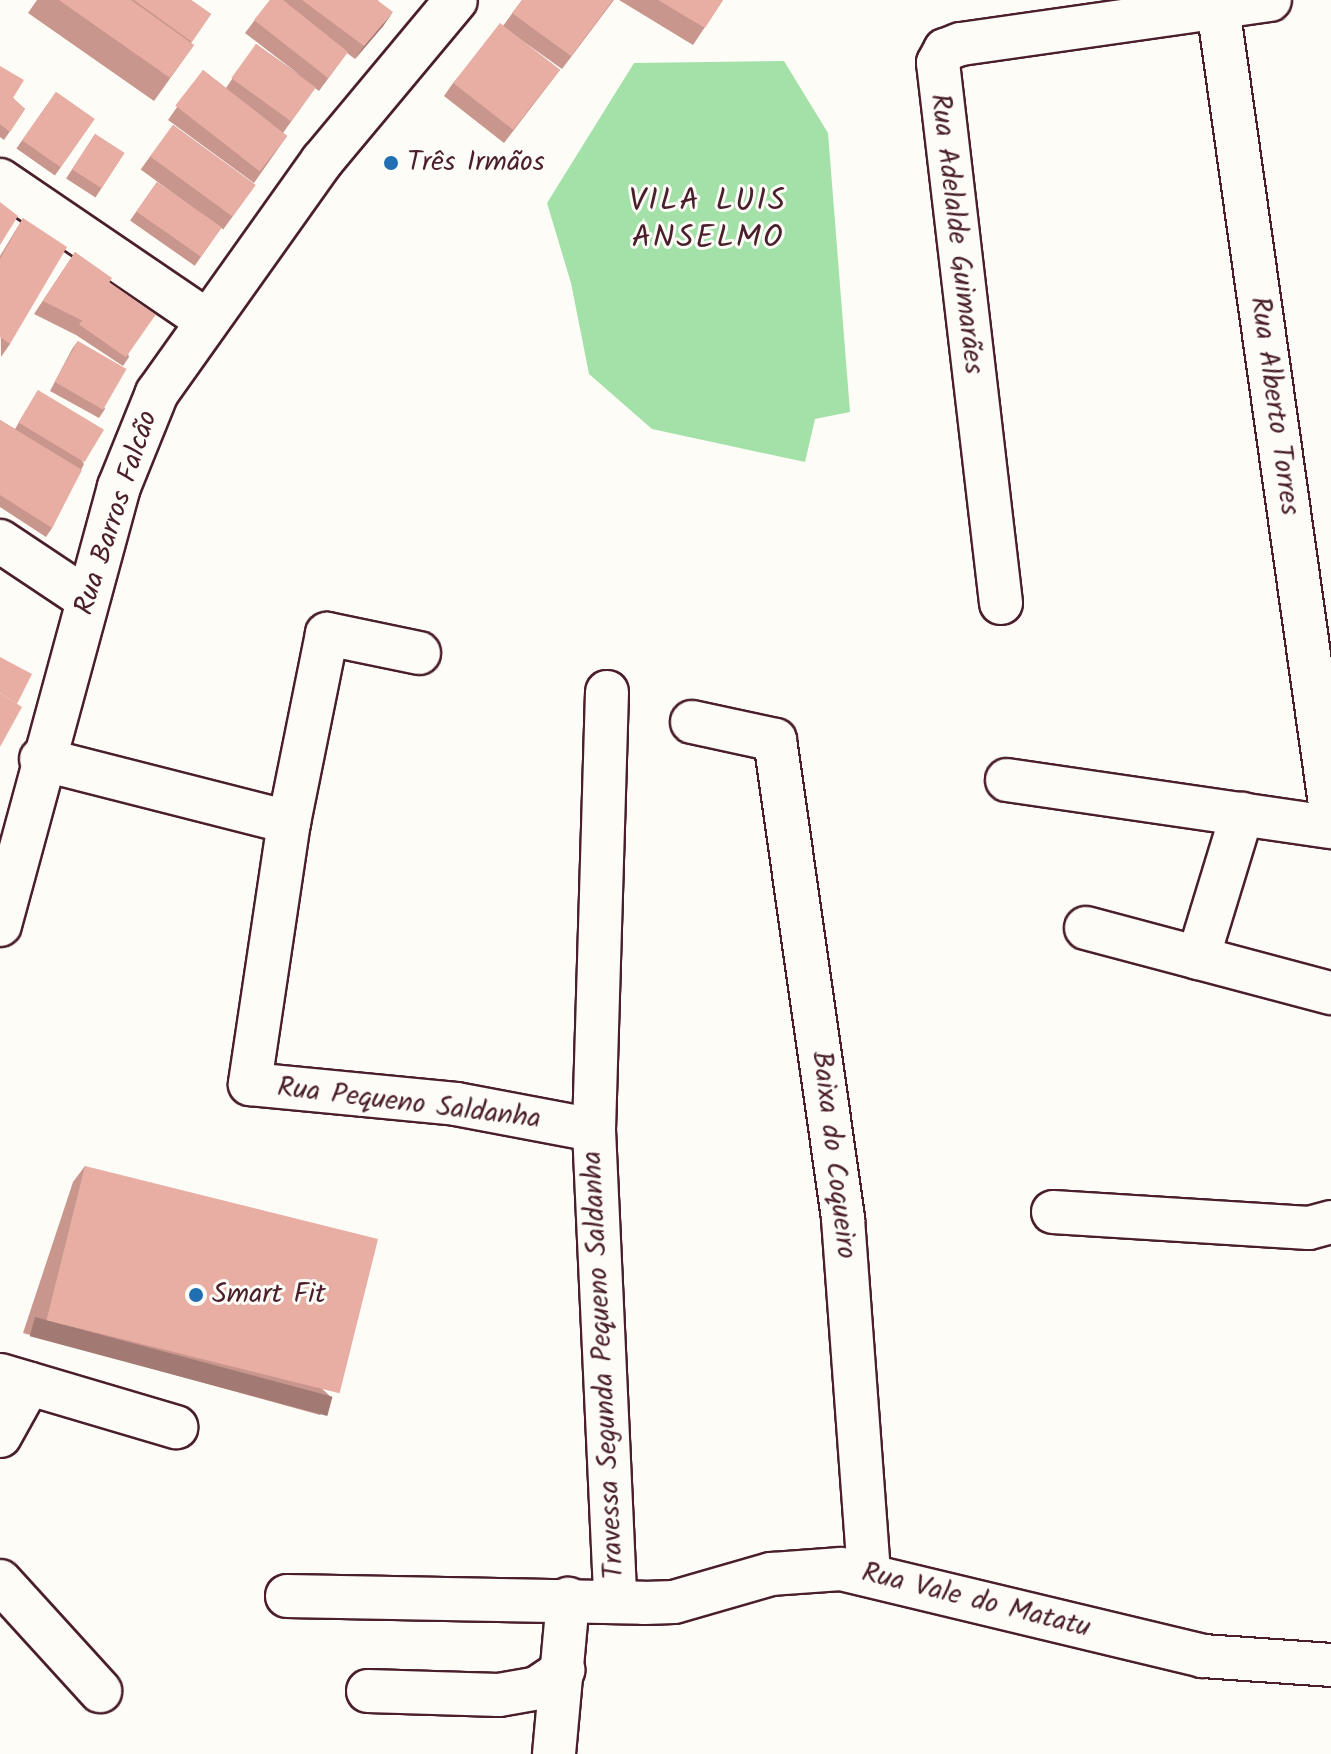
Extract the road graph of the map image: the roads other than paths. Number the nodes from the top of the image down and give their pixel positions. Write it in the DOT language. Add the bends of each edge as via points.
graph roads {
  1 [pos="456,0"];
  2 [pos="1270,0"];
  3 [pos="1218,3"];
  4 [pos="0,180"];
  5 [pos="206,320"];
  6 [pos="0,541"];
  7 [pos="87,599"];
  8 [pos="1001,603"];
  9 [pos="419,653"];
  10 [pos="607,692"];
  11 [pos="692,722"];
  12 [pos="41,759"];
  13 [pos="1007,780"];
  14 [pos="1331,811"];
  15 [pos="1242,814"];
  16 [pos="289,822"];
  17 [pos="1331,827"];
  18 [pos="0,925"];
  19 [pos="1086,928"];
  20 [pos="1198,958"];
  21 [pos="1331,993"];
  22 [pos="594,1130"];
  23 [pos="1053,1212"];
  24 [pos="1320,1225"];
  25 [pos="14,1380"];
  26 [pos="176,1427"];
  27 [pos="0,1436"];
  28 [pos="869,1572"];
  29 [pos="0,1581"];
  30 [pos="287,1596"];
  31 [pos="568,1599"];
  32 [pos="615,1601"];
  33 [pos="1331,1665"];
  34 [pos="564,1670"];
  35 [pos="100,1691"];
  36 [pos="368,1691"];
  37 [pos="554,1754"];
  1 -- 5 [label="street, Rua Barros Falcão" via="322,161"];
  2 -- 3 [label="street, Rua Adelalde Guimarães"];
  3 -- 8 [label="street, Rua Adelalde Guimarães" via="961,44 945,50 938,63"];
  3 -- 14 [label="street, Rua Alberto Torres"];
  4 -- 5 [label="street"];
  5 -- 7 [label="street, Rua Barros Falcão" via="157,393 134,442"];
  6 -- 7 [label="street"];
  7 -- 12 [label="street, Rua Barros Falcão"];
  9 -- 16 [label="street, Rua Pequeno Saldanha" via="327,634"];
  10 -- 22 [label="street, Travessa Segunda Pequeno Saldanha"];
  11 -- 28 [label="street, Baixa do Coqueiro" via="775,740 843,1219"];
  12 -- 16 [label="street"];
  12 -- 18 [label="street, Rua Barros Falcão"];
  13 -- 15 [label="street"];
  15 -- 17 [label="street"];
  15 -- 20 [label="street"];
  16 -- 22 [label="street, Rua Pequeno Saldanha" via="250,1084 456,1104"];
  19 -- 20 [label="street"];
  20 -- 21 [label="street"];
  22 -- 32 [label="street, Travessa Segunda Pequeno Saldanha"];
  23 -- 24 [label="street"];
  25 -- 26 [label="street"];
  25 -- 27 [label="street"];
  28 -- 32 [label="street, Rua Vale do Matatu" via="804,1568 674,1602"];
  28 -- 33 [label="street, Rua Vale do Matatu" via="1203,1656"];
  29 -- 35 [label="street"];
  30 -- 31 [label="street, Rua Vale do Matatu"];
  31 -- 32 [label="street, Rua Vale do Matatu"];
  31 -- 34 [label="street"];
  34 -- 36 [label="street" via="537,1688 499,1695"];
  34 -- 37 [label="street"];
}
